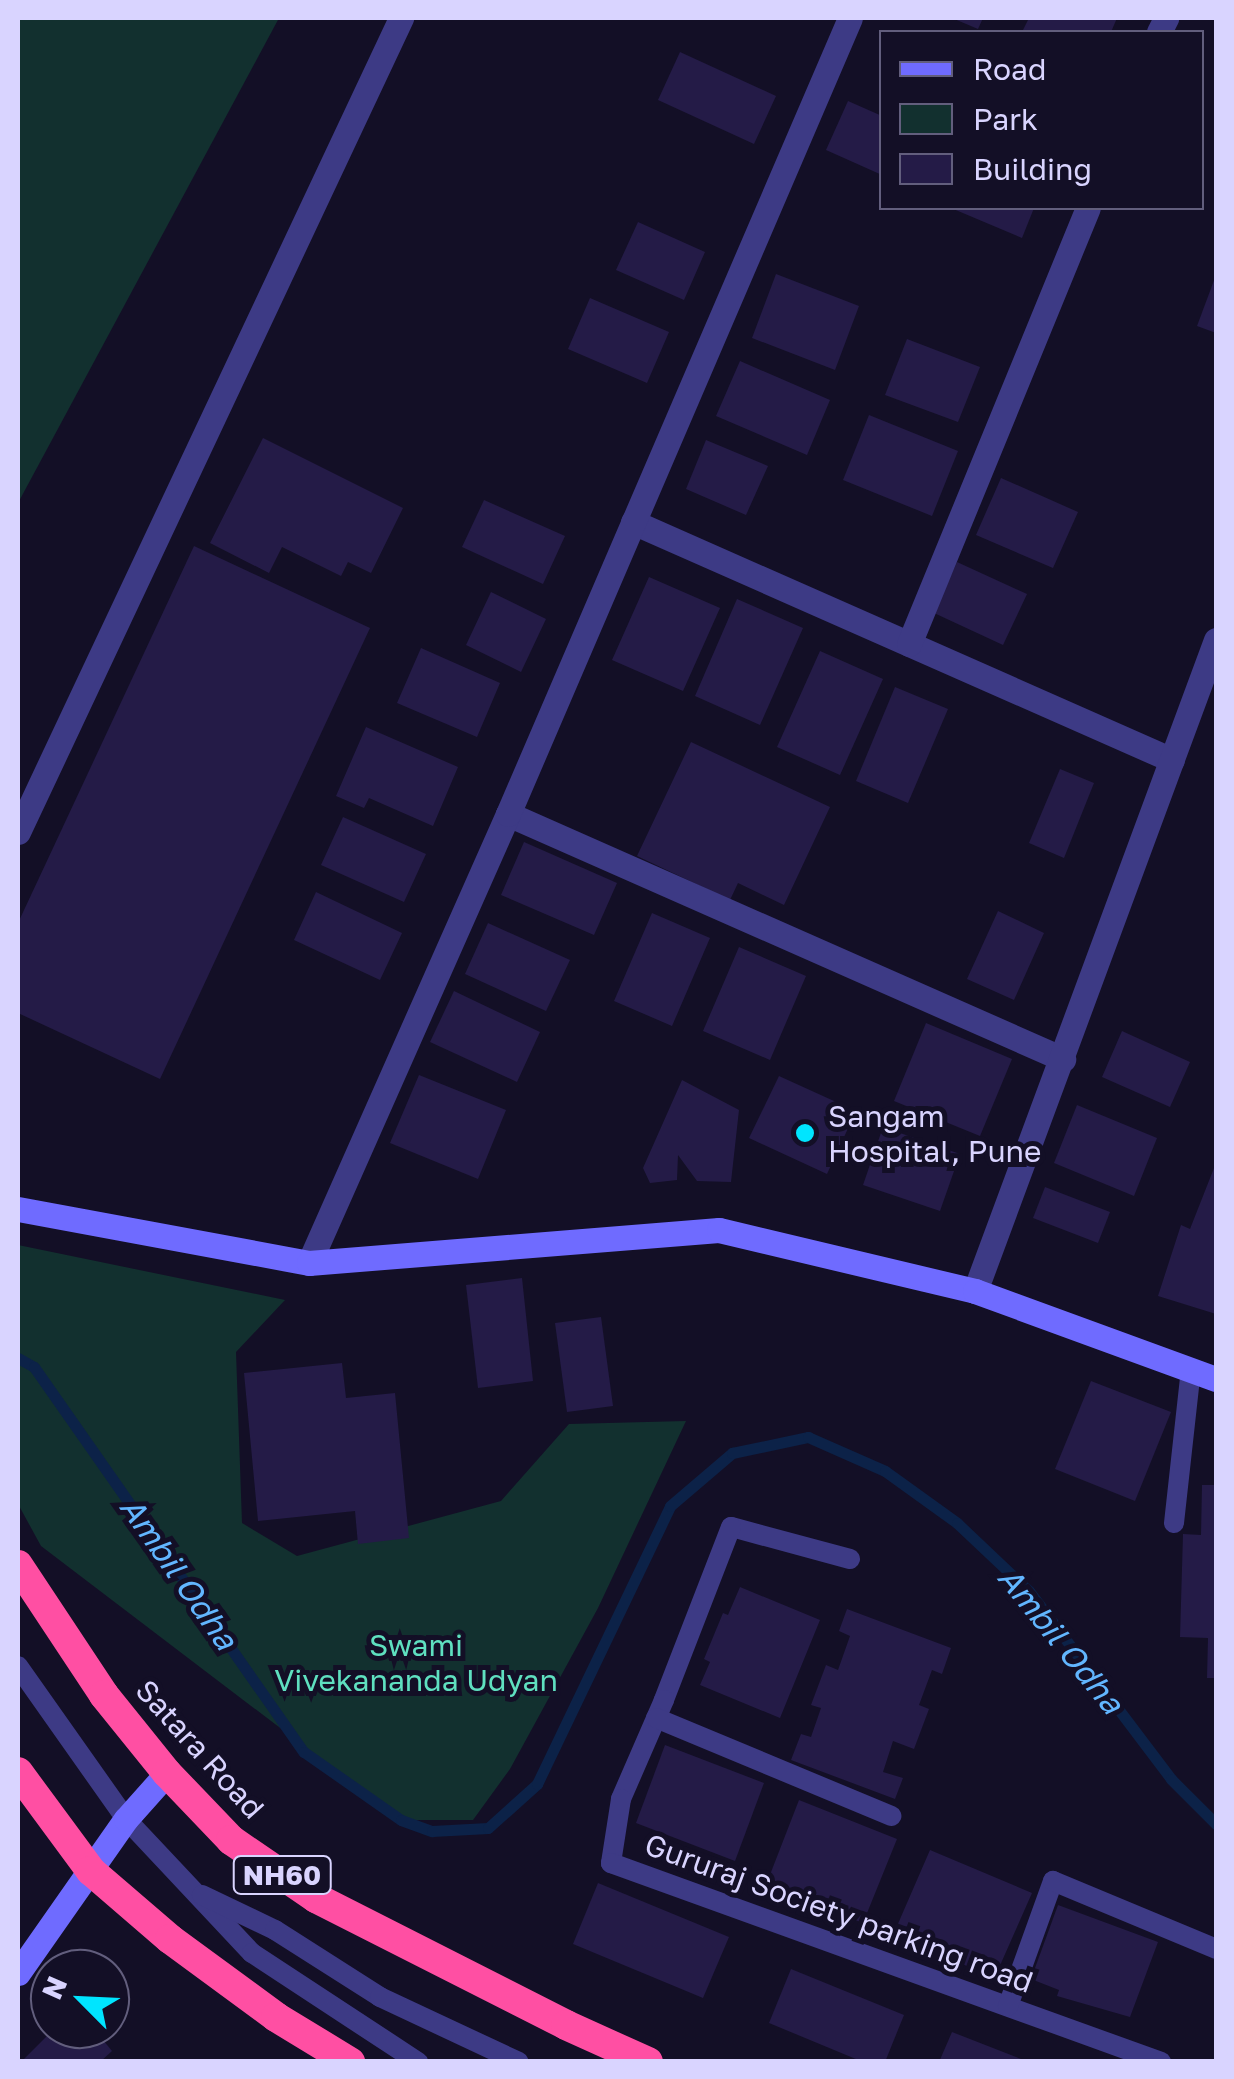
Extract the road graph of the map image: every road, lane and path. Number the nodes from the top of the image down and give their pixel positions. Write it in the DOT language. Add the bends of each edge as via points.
graph roads {
  1 [pos="401,18"];
  2 [pos="850,18"];
  3 [pos="1087,210"];
  4 [pos="633,522"];
  5 [pos="1216,640"];
  6 [pos="909,644"];
  7 [pos="1172,760"];
  8 [pos="508,814"];
  9 [pos="18,832"];
  10 [pos="1063,1059"];
  11 [pos="18,1208"];
  12 [pos="309,1263"];
  13 [pos="975,1291"];
  14 [pos="1191,1370"];
  15 [pos="1216,1379"];
  16 [pos="1174,1523"];
  17 [pos="850,1559"];
  18 [pos="18,1565"];
  19 [pos="18,1666"];
  20 [pos="656,1718"];
  21 [pos="18,1772"];
  22 [pos="167,1773"];
  23 [pos="891,1816"];
  24 [pos="126,1819"];
  25 [pos="90,1871"];
  26 [pos="187,1887"];
  27 [pos="1216,1950"];
  28 [pos="18,1973"];
  29 [pos="1008,2006"];
  30 [pos="350,2062"];
  31 [pos="418,2062"];
  32 [pos="518,2062"];
  33 [pos="648,2062"];
  34 [pos="1161,2062"];
  1 -- 9 [label="street"];
  2 -- 4 [label="street"];
  3 -- 6 [label="street"];
  4 -- 6 [label="street"];
  4 -- 8 [label="street"];
  5 -- 7 [label="street"];
  6 -- 7 [label="street"];
  7 -- 10 [label="street"];
  8 -- 10 [label="street"];
  8 -- 12 [label="street"];
  10 -- 13 [label="street"];
  11 -- 12 [label="street"];
  12 -- 13 [label="street" via="720,1230"];
  13 -- 14 [label="street"];
  14 -- 15 [label="street"];
  14 -- 16 [label="lane"];
  17 -- 20 [label="lane, Gururaj Society parking road" via="730,1527"];
  18 -- 22 [label="highway, Satara Road / NH60" via="104,1695"];
  19 -- 24 [label="lane"];
  20 -- 23 [label="lane"];
  20 -- 29 [label="lane, Gururaj Society parking road" via="621,1798 611,1862"];
  21 -- 25 [label="highway"];
  22 -- 24 [label="street"];
  22 -- 33 [label="highway, Satara Road / NH60" via="230,1840 316,1898"];
  24 -- 25 [label="street"];
  24 -- 26 [label="lane"];
  25 -- 28 [label="street"];
  25 -- 30 [label="highway" via="170,1940"];
  26 -- 31 [label="lane" via="252,1954"];
  26 -- 32 [label="lane" via="274,1930 380,1996"];
  27 -- 29 [label="lane" via="1053,1881"];
  29 -- 34 [label="lane, Gururaj Society parking road"];
}
